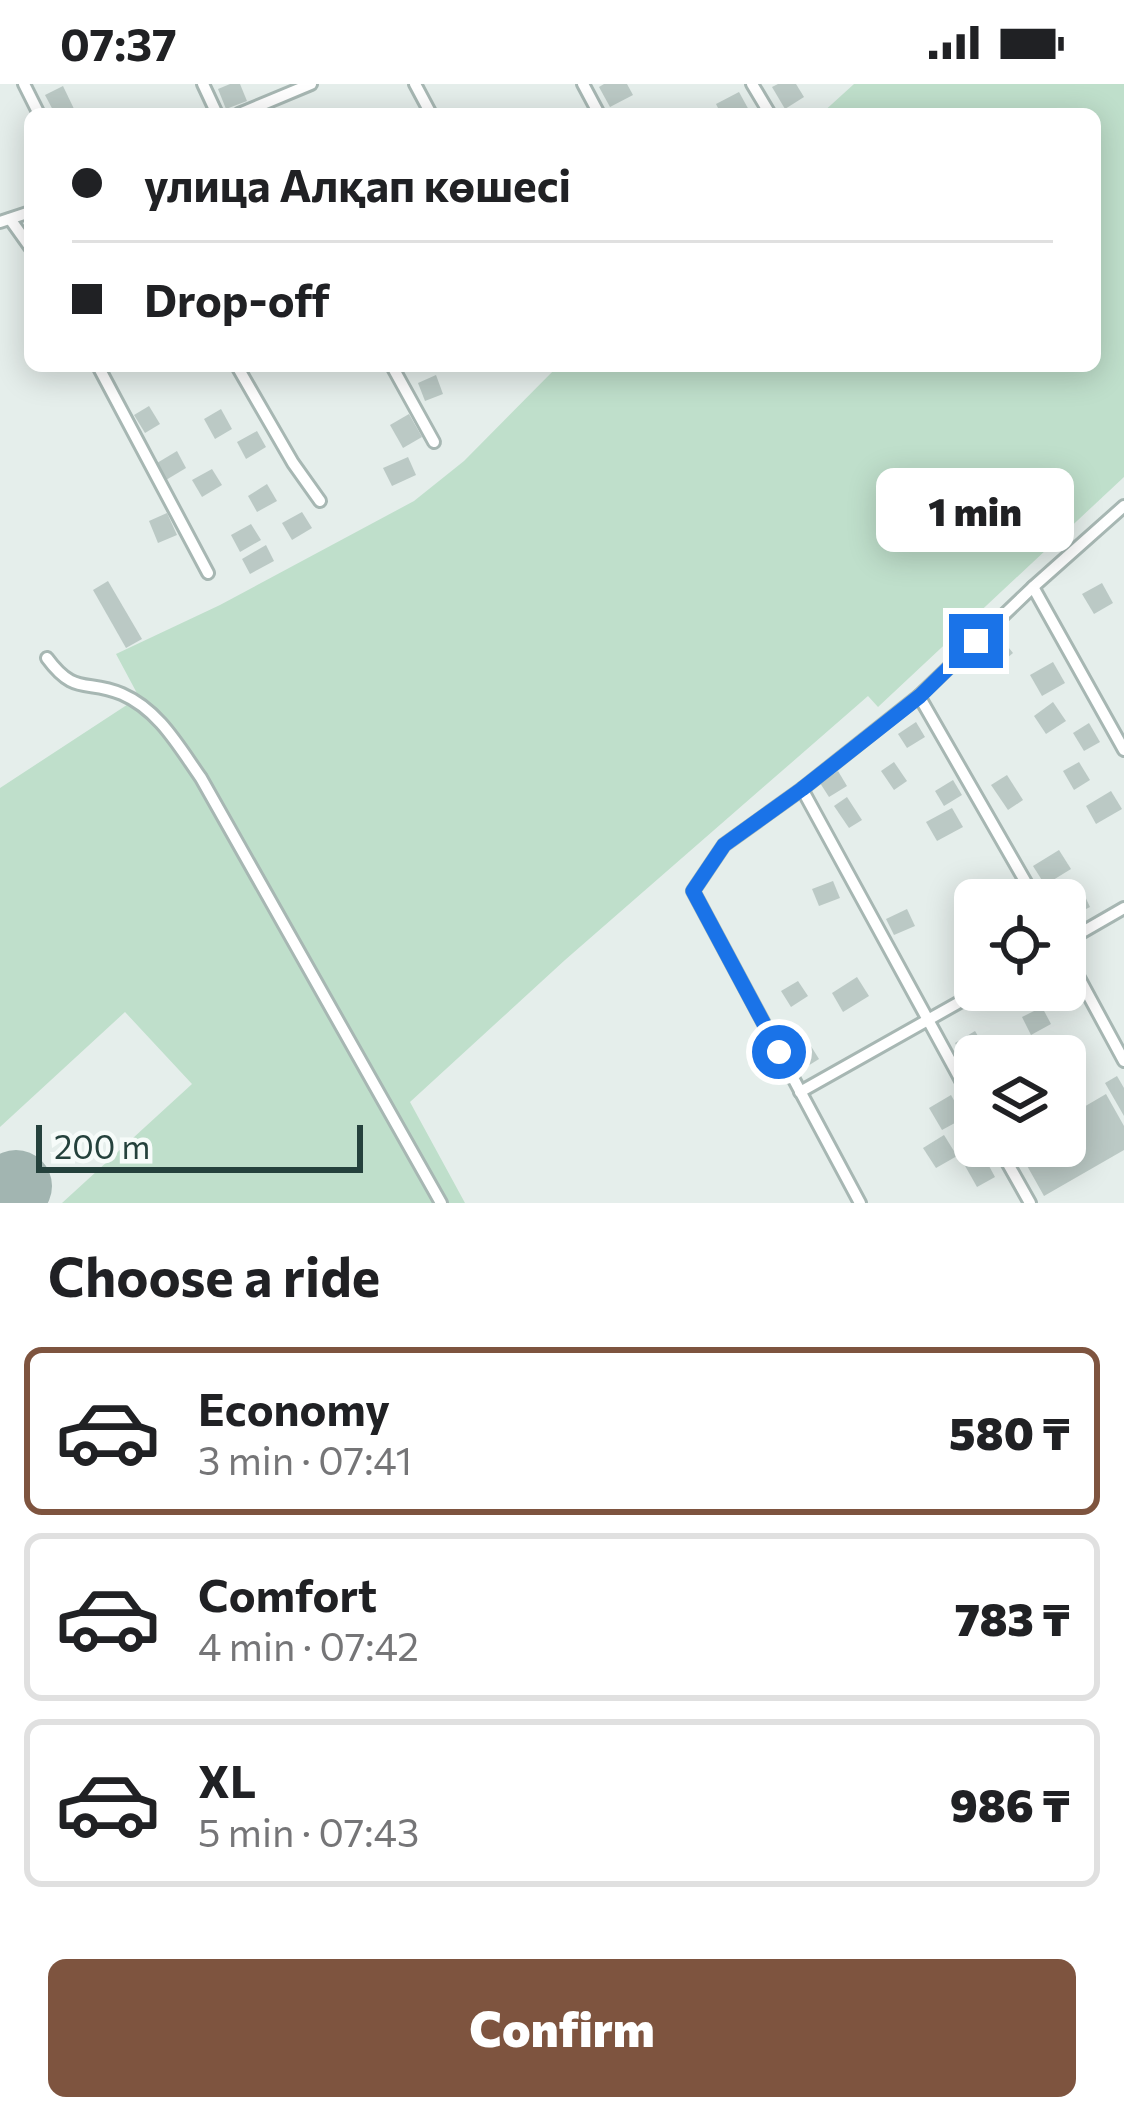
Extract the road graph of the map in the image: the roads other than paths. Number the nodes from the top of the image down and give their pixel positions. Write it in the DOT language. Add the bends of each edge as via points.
graph roads {
  1 [pos="311,84"];
  2 [pos="257,108"];
  3 [pos="101,372"];
  4 [pos="240,372"];
  5 [pos="395,372"];
  6 [pos="434,442"];
  7 [pos="320,501"];
  8 [pos="1124,506"];
  9 [pos="208,573"];
  10 [pos="1033,586"];
  11 [pos="47,658"];
  12 [pos="920,696"];
  13 [pos="1124,750"];
  14 [pos="802,789"];
  15 [pos="1024,879"];
  16 [pos="1124,908"];
  17 [pos="1086,930"];
  18 [pos="1086,991"];
  19 [pos="954,1006"];
  20 [pos="928,1021"];
  21 [pos="1124,1061"];
  22 [pos="954,1068"];
  23 [pos="800,1092"];
  24 [pos="1010,1167"];
  25 [pos="441,1203"];
  26 [pos="860,1203"];
  27 [pos="1030,1203"];
  1 -- 2 [label="street"];
  3 -- 9 [label="street"];
  4 -- 7 [label="street"];
  5 -- 6 [label="street"];
  8 -- 10 [label="street"];
  10 -- 12 [label="street"];
  10 -- 13 [label="street"];
  11 -- 25 [label="street" via="75,685 121,693 147,709 177,744"];
  12 -- 14 [label="street"];
  12 -- 15 [label="street"];
  14 -- 20 [label="street"];
  14 -- 23 [label="street" via="724,845 693,891"];
  16 -- 17 [label="street"];
  18 -- 21 [label="street"];
  19 -- 20 [label="street"];
  20 -- 22 [label="street"];
  20 -- 23 [label="street"];
  23 -- 26 [label="street"];
  24 -- 27 [label="street"];
}
